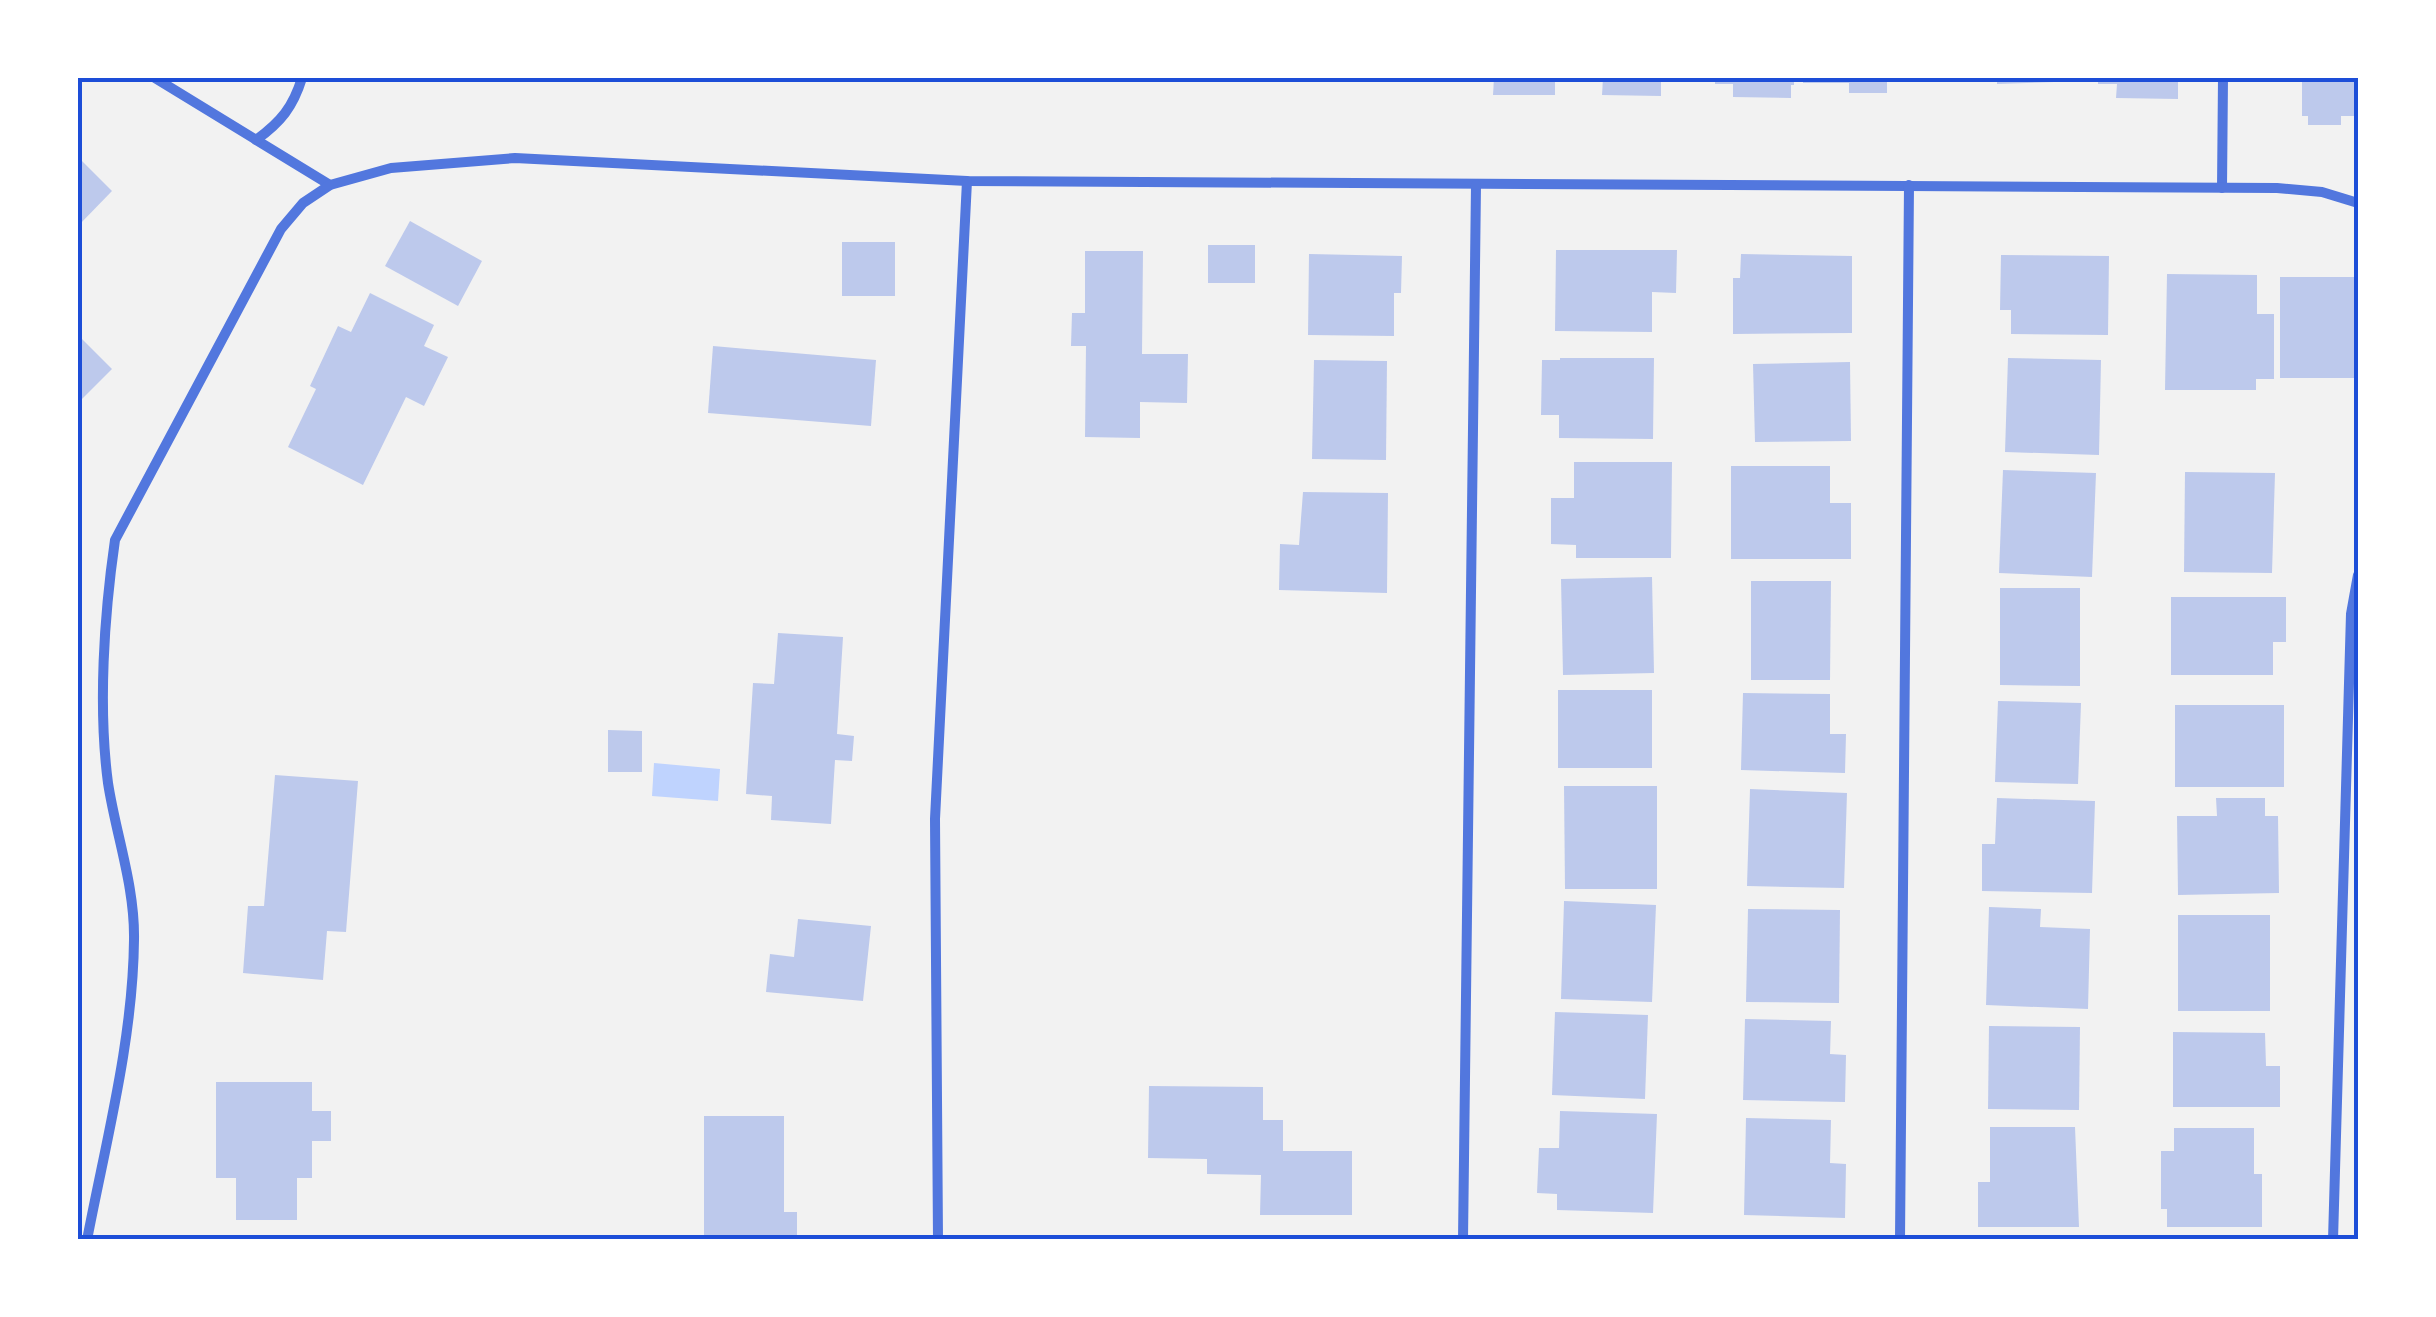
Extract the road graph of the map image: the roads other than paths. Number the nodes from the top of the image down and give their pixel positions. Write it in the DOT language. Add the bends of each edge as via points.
graph roads {
  1 [pos="155,78"];
  2 [pos="302,78"];
  3 [pos="2223,78"];
  4 [pos="256,140"];
  5 [pos="967,181"];
  6 [pos="330,185"];
  7 [pos="1476,185"];
  8 [pos="1909,185"];
  9 [pos="2222,188"];
  10 [pos="2358,202"];
  11 [pos="2358,575"];
  12 [pos="87,1240"];
  13 [pos="938,1240"];
  14 [pos="1463,1240"];
  15 [pos="1900,1240"];
  16 [pos="2333,1240"];
  1 -- 4 [label="street"];
  2 -- 4 [label="street" via="294,104"];
  3 -- 9 [label="street"];
  4 -- 6 [label="street"];
  5 -- 6 [label="street" via="515,158 391,168"];
  5 -- 7 [label="street"];
  5 -- 13 [label="street" via="935,819"];
  6 -- 12 [label="street" via="281,229 115,540 108,588 108,782 135,936 131,1004"];
  7 -- 8 [label="street"];
  7 -- 14 [label="street"];
  8 -- 9 [label="street"];
  8 -- 15 [label="street"];
  9 -- 10 [label="street" via="2322,192"];
  11 -- 16 [label="street" via="2350,614"];
}
